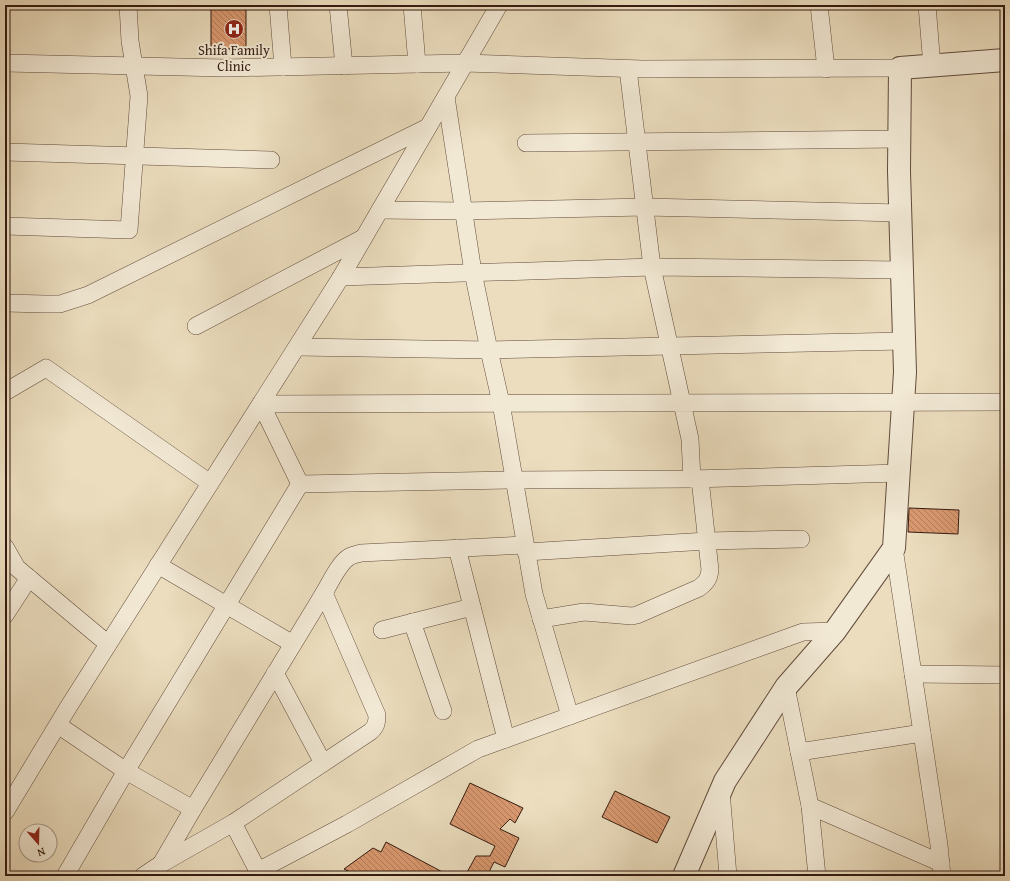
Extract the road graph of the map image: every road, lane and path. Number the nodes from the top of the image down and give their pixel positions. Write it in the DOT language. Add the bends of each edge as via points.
graph roads {
  1 [pos="128,5"];
  2 [pos="278,5"];
  3 [pos="338,5"];
  4 [pos="412,5"];
  5 [pos="499,5"];
  6 [pos="819,5"];
  7 [pos="927,5"];
  8 [pos="1005,60"];
  9 [pos="5,63"];
  10 [pos="465,63"];
  11 [pos="416,64"];
  12 [pos="134,66"];
  13 [pos="344,66"];
  14 [pos="932,66"];
  15 [pos="283,67"];
  16 [pos="900,68"];
  17 [pos="628,69"];
  18 [pos="826,69"];
  19 [pos="446,97"];
  20 [pos="428,127"];
  21 [pos="899,139"];
  22 [pos="637,142"];
  23 [pos="526,143"];
  24 [pos="5,152"];
  25 [pos="134,156"];
  26 [pos="271,160"];
  27 [pos="645,207"];
  28 [pos="380,210"];
  29 [pos="464,211"];
  30 [pos="900,213"];
  31 [pos="5,226"];
  32 [pos="364,238"];
  33 [pos="652,267"];
  34 [pos="902,270"];
  35 [pos="473,272"];
  36 [pos="341,277"];
  37 [pos="5,303"];
  38 [pos="196,326"];
  39 [pos="904,341"];
  40 [pos="297,346"];
  41 [pos="670,346"];
  42 [pos="489,350"];
  43 [pos="5,392"];
  44 [pos="904,402"];
  45 [pos="1005,402"];
  46 [pos="501,403"];
  47 [pos="682,403"];
  48 [pos="261,404"];
  49 [pos="899,473"];
  50 [pos="696,479"];
  51 [pos="514,480"];
  52 [pos="210,483"];
  53 [pos="300,484"];
  54 [pos="800,539"];
  55 [pos="707,541"];
  56 [pos="5,548"];
  57 [pos="457,548"];
  58 [pos="526,548"];
  59 [pos="894,548"];
  60 [pos="158,565"];
  61 [pos="29,578"];
  62 [pos="324,593"];
  63 [pos="227,606"];
  64 [pos="472,607"];
  65 [pos="5,615"];
  66 [pos="541,619"];
  67 [pos="412,622"];
  68 [pos="382,630"];
  69 [pos="835,631"];
  70 [pos="108,644"];
  71 [pos="293,644"];
  72 [pos="276,673"];
  73 [pos="913,674"];
  74 [pos="1005,675"];
  75 [pos="786,687"];
  76 [pos="443,711"];
  77 [pos="570,716"];
  78 [pos="58,725"];
  79 [pos="922,733"];
  80 [pos="506,739"];
  81 [pos="799,752"];
  82 [pos="323,763"];
  83 [pos="126,771"];
  84 [pos="721,790"];
  85 [pos="810,806"];
  86 [pos="193,809"];
  87 [pos="5,812"];
  88 [pos="233,823"];
  89 [pos="161,864"];
  90 [pos="941,870"];
  91 [pos="253,874"];
  92 [pos="65,876"];
  93 [pos="143,876"];
  94 [pos="684,876"];
  95 [pos="728,876"];
  96 [pos="817,876"];
  1 -- 12 [label="street"];
  2 -- 15 [label="street"];
  3 -- 13 [label="street"];
  4 -- 11 [label="street"];
  5 -- 10 [label="street"];
  6 -- 18 [label="street"];
  7 -- 14 [label="street"];
  8 -- 14 [label="street"];
  9 -- 12 [label="street"];
  10 -- 11 [label="street"];
  10 -- 17 [label="street"];
  10 -- 19 [label="street"];
  11 -- 13 [label="street"];
  12 -- 15 [label="street"];
  12 -- 25 [label="street" via="139,96"];
  13 -- 15 [label="street"];
  14 -- 16 [label="street"];
  16 -- 18 [label="street"];
  16 -- 21 [label="street"];
  17 -- 18 [label="street"];
  17 -- 22 [label="street"];
  19 -- 20 [label="street"];
  19 -- 29 [label="street"];
  20 -- 28 [label="street"];
  20 -- 37 [label="street" via="88,295 60,304"];
  21 -- 22 [label="street"];
  21 -- 30 [label="street"];
  22 -- 23 [label="street"];
  22 -- 27 [label="street"];
  24 -- 25 [label="street"];
  25 -- 26 [label="street"];
  25 -- 31 [label="street" via="129,230"];
  27 -- 29 [label="street"];
  27 -- 30 [label="street"];
  27 -- 33 [label="street"];
  28 -- 29 [label="street"];
  28 -- 32 [label="street"];
  29 -- 35 [label="street"];
  30 -- 34 [label="street"];
  32 -- 36 [label="street"];
  32 -- 38 [label="street"];
  33 -- 34 [label="street"];
  33 -- 35 [label="street"];
  33 -- 41 [label="street"];
  34 -- 39 [label="street"];
  35 -- 36 [label="street"];
  35 -- 42 [label="street"];
  36 -- 40 [label="street"];
  39 -- 41 [label="street"];
  39 -- 44 [label="street"];
  40 -- 42 [label="street"];
  40 -- 48 [label="street"];
  41 -- 42 [label="street"];
  41 -- 47 [label="street"];
  42 -- 46 [label="street"];
  43 -- 52 [label="street" via="46,368"];
  44 -- 45 [label="street"];
  44 -- 47 [label="street"];
  44 -- 49 [label="street"];
  46 -- 47 [label="street"];
  46 -- 48 [label="street"];
  46 -- 51 [label="street"];
  47 -- 50 [label="street"];
  48 -- 52 [label="street"];
  48 -- 53 [label="street"];
  49 -- 50 [label="street"];
  49 -- 59 [label="street"];
  50 -- 51 [label="street"];
  50 -- 55 [label="street"];
  51 -- 53 [label="street"];
  51 -- 58 [label="street"];
  52 -- 60 [label="street"];
  53 -- 63 [label="street"];
  54 -- 55 [label="street"];
  55 -- 58 [label="street"];
  55 -- 66 [label="street" via="709,578 699,588 638,615 584,612"];
  56 -- 61 [label="street" via="18,568"];
  57 -- 58 [label="street"];
  57 -- 62 [label="street" via="353,555 342,563"];
  57 -- 64 [label="street"];
  58 -- 66 [label="street"];
  59 -- 69 [label="street"];
  59 -- 73 [label="street"];
  60 -- 63 [label="street"];
  60 -- 70 [label="street"];
  61 -- 65 [label="street"];
  61 -- 70 [label="street"];
  62 -- 71 [label="street"];
  62 -- 82 [label="street" via="377,715 377,721 375,728 370,732"];
  63 -- 71 [label="street"];
  63 -- 83 [label="street"];
  64 -- 67 [label="street"];
  64 -- 80 [label="street"];
  66 -- 77 [label="street"];
  67 -- 68 [label="street"];
  67 -- 76 [label="street"];
  69 -- 75 [label="street"];
  69 -- 77 [label="street" via="803,632"];
  70 -- 78 [label="street"];
  71 -- 72 [label="street"];
  72 -- 82 [label="street"];
  72 -- 86 [label="street"];
  73 -- 74 [label="street"];
  73 -- 79 [label="street"];
  75 -- 81 [label="street"];
  75 -- 84 [label="street"];
  77 -- 80 [label="street"];
  78 -- 83 [label="street"];
  78 -- 87 [label="street"];
  79 -- 81 [label="street"];
  79 -- 90 [label="street"];
  80 -- 91 [label="street" via="478,750"];
  81 -- 85 [label="street"];
  82 -- 88 [label="street"];
  83 -- 86 [label="street"];
  83 -- 92 [label="street"];
  84 -- 94 [label="street"];
  84 -- 95 [label="street"];
  85 -- 90 [label="street"];
  85 -- 96 [label="street"];
  86 -- 89 [label="street"];
  88 -- 89 [label="street"];
  88 -- 91 [label="street"];
  89 -- 93 [label="street"];
}
